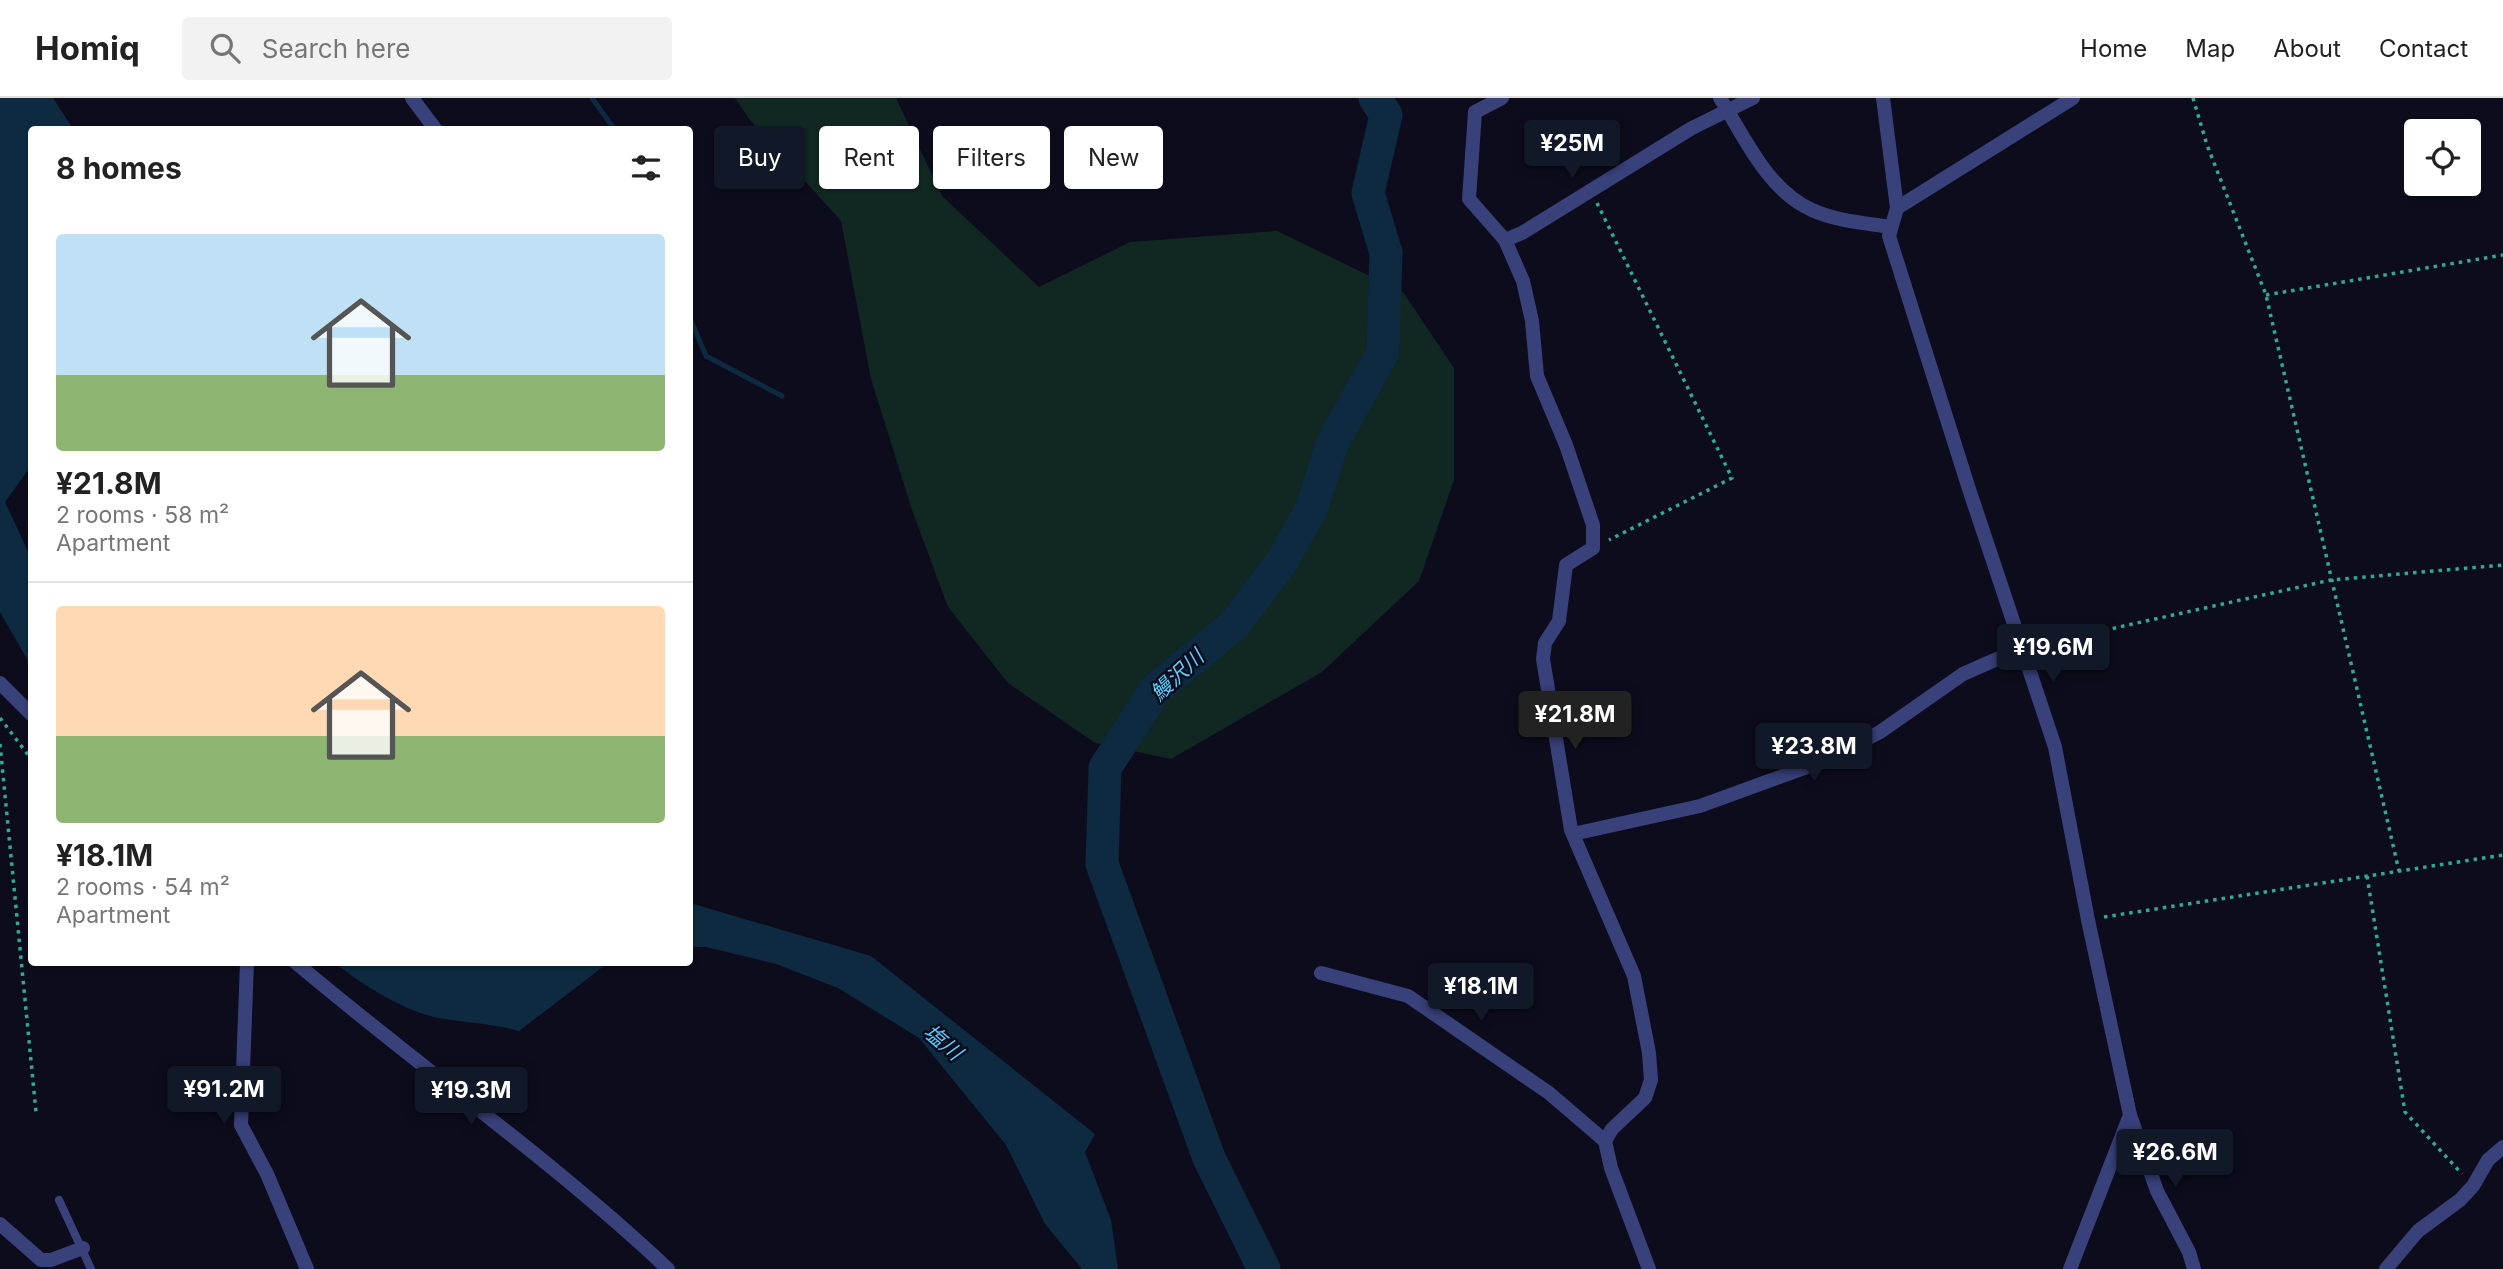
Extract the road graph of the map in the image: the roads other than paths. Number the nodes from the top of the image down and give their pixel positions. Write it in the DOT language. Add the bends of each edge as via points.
graph roads {
  1 [pos="412,98"];
  2 [pos="1502,98"];
  3 [pos="1753,98"];
  4 [pos="1882,98"];
  5 [pos="2073,98"];
  6 [pos="1724,104"];
  7 [pos="433,126"];
  8 [pos="1897,208"];
  9 [pos="1891,227"];
  10 [pos="1505,240"];
  11 [pos="2022,648"];
  12 [pos="0,683"];
  13 [pos="28,711"];
  14 [pos="1573,834"];
  15 [pos="247,966"];
  16 [pos="300,966"];
  17 [pos="1321,973"];
  18 [pos="2130,1115"];
  19 [pos="1605,1141"];
  20 [pos="2503,1147"];
  21 [pos="59,1200"];
  22 [pos="0,1224"];
  23 [pos="83,1248"];
  24 [pos="91,1269"];
  25 [pos="307,1269"];
  26 [pos="668,1269"];
  27 [pos="1649,1269"];
  28 [pos="2070,1269"];
  29 [pos="2194,1269"];
  30 [pos="2386,1269"];
  1 -- 7 [label="street"];
  2 -- 10 [label="street" via="1475,112 1469,199"];
  3 -- 6 [label="street"];
  4 -- 8 [label="street"];
  5 -- 8 [label="street"];
  6 -- 9 [label="street" via="1769,175 1810,209"];
  6 -- 10 [label="street"];
  8 -- 9 [label="street"];
  9 -- 11 [label="street" via="1889,236 1910,306"];
  10 -- 14 [label="street" via="1523,281 1537,376 1593,525 1593,548 1566,565 1559,621 1545,643 1543,659"];
  11 -- 14 [label="street" via="1963,674 1880,732 1821,762 1700,806"];
  11 -- 18 [label="street" via="2055,747"];
  12 -- 13 [label="street"];
  14 -- 19 [label="street" via="1634,976 1649,1053 1651,1080 1645,1098"];
  15 -- 25 [label="street" via="242,1125"];
  16 -- 26 [label="street" via="604,1208"];
  17 -- 19 [label="street" via="1417,1001 1549,1093"];
  18 -- 28 [label="street"];
  18 -- 29 [label="street" via="2157,1191"];
  19 -- 27 [label="street"];
  20 -- 30 [label="street" via="2460,1200 2418,1231"];
  21 -- 23 [label="lane"];
  22 -- 23 [label="street" via="41,1260"];
  23 -- 24 [label="lane"];
}
